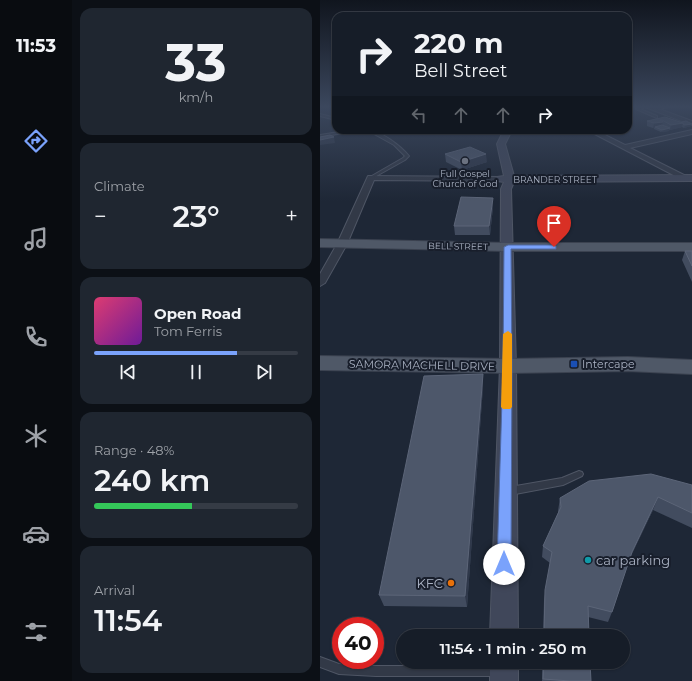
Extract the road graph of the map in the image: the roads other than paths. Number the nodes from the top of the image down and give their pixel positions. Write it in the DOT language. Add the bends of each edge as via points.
graph roads {
  1 [pos="385,138"];
  2 [pos="495,138"];
  3 [pos="503,138"];
  4 [pos="606,138"];
  5 [pos="666,138"];
  6 [pos="624,147"];
  7 [pos="493,156"];
  8 [pos="497,168"];
  9 [pos="371,178"];
  10 [pos="689,178"];
  11 [pos="506,182"];
  12 [pos="320,243"];
  13 [pos="342,244"];
  14 [pos="508,247"];
  15 [pos="692,247"];
  16 [pos="320,283"];
  17 [pos="320,363"];
  18 [pos="508,366"];
  19 [pos="692,367"];
  20 [pos="579,474"];
  21 [pos="505,492"];
  22 [pos="504,629"];
  23 [pos="320,662"];
  24 [pos="504,672"];
  1 -- 9 [label="lane" via="407,156"];
  2 -- 7 [label="street"];
  3 -- 11 [label="street" via="501,148"];
  4 -- 6 [label="street"];
  5 -- 6 [label="street"];
  6 -- 10 [label="street"];
  8 -- 11 [label="street"];
  9 -- 11 [label="street, BRANDER STREET"];
  9 -- 13 [label="street"];
  10 -- 11 [label="street, BRANDER STREET"];
  11 -- 14 [label="street"];
  12 -- 13 [label="main road, BELL STREET"];
  13 -- 14 [label="main road, BELL STREET"];
  13 -- 16 [label="street"];
  14 -- 15 [label="main road, BELL STREET"];
  14 -- 18 [label="street"];
  17 -- 18 [label="main road, SAMORA MACHELL DRIVE"];
  18 -- 19 [label="main road, SAMORA MACHELL DRIVE" via="628,364"];
  18 -- 21 [label="street"];
  20 -- 21 [label="lane" via="563,481"];
  21 -- 22 [label="street"];
  23 -- 24 [label="lane" via="339,669"];
}
